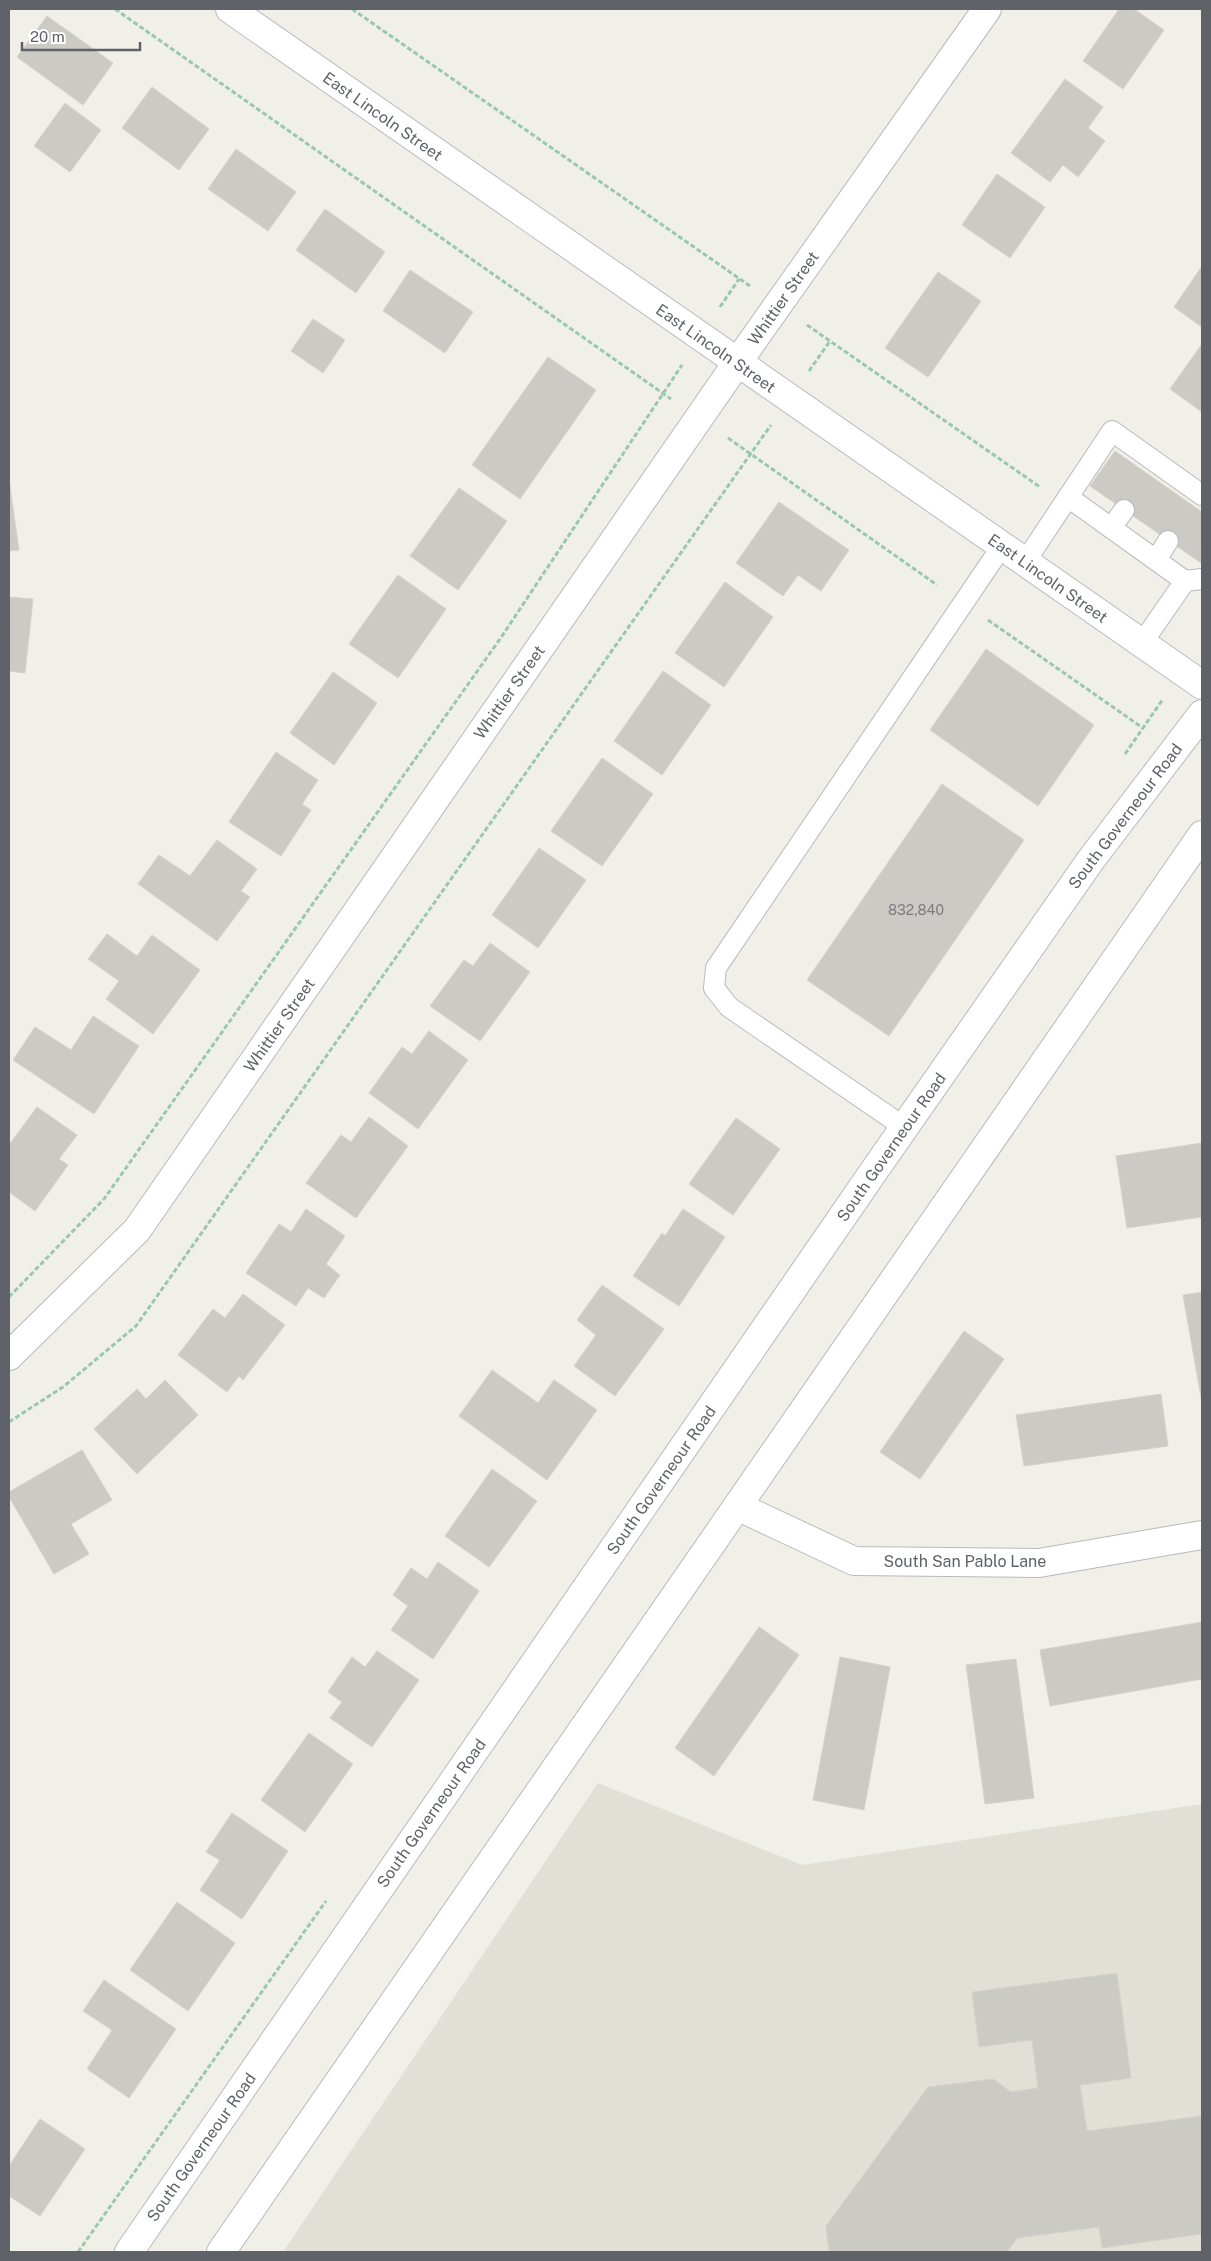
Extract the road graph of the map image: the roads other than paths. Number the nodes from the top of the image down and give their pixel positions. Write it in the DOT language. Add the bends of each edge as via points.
graph roads {
  1 [pos="230,9"];
  2 [pos="988,9"];
  3 [pos="737,363"];
  4 [pos="1068,497"];
  5 [pos="1199,498"];
  6 [pos="1124,510"];
  7 [pos="1111,528"];
  8 [pos="1168,541"];
  9 [pos="1002,546"];
  10 [pos="1156,560"];
  11 [pos="1025,562"];
  12 [pos="1194,580"];
  13 [pos="1142,643"];
  14 [pos="1202,685"];
  15 [pos="1202,714"];
  16 [pos="1202,835"];
  17 [pos="904,1127"];
  18 [pos="9,1356"];
  19 [pos="739,1507"];
  20 [pos="1202,1536"];
  21 [pos="129,2252"];
  22 [pos="221,2252"];
  1 -- 3 [label="street, East Lincoln Street"];
  2 -- 3 [label="street, Whittier Street"];
  3 -- 9 [label="street, East Lincoln Street"];
  3 -- 18 [label="street, Whittier Street" via="137,1230"];
  4 -- 5 [label="lane" via="1112,431 1152,468"];
  4 -- 7 [label="lane"];
  4 -- 11 [label="lane"];
  6 -- 7 [label="lane"];
  7 -- 10 [label="lane"];
  8 -- 10 [label="lane"];
  9 -- 11 [label="street, East Lincoln Street"];
  9 -- 17 [label="lane" via="716,968 714,988 729,1007"];
  10 -- 12 [label="lane"];
  11 -- 13 [label="street, East Lincoln Street"];
  12 -- 13 [label="lane"];
  13 -- 14 [label="street, East Lincoln Street"];
  15 -- 17 [label="street, South Governeour Road" via="1090,861"];
  16 -- 19 [label="street"];
  17 -- 21 [label="street, South Governeour Road"];
  19 -- 20 [label="street, South San Pablo Lane" via="854,1561 1039,1563"];
  19 -- 22 [label="street"];
}
